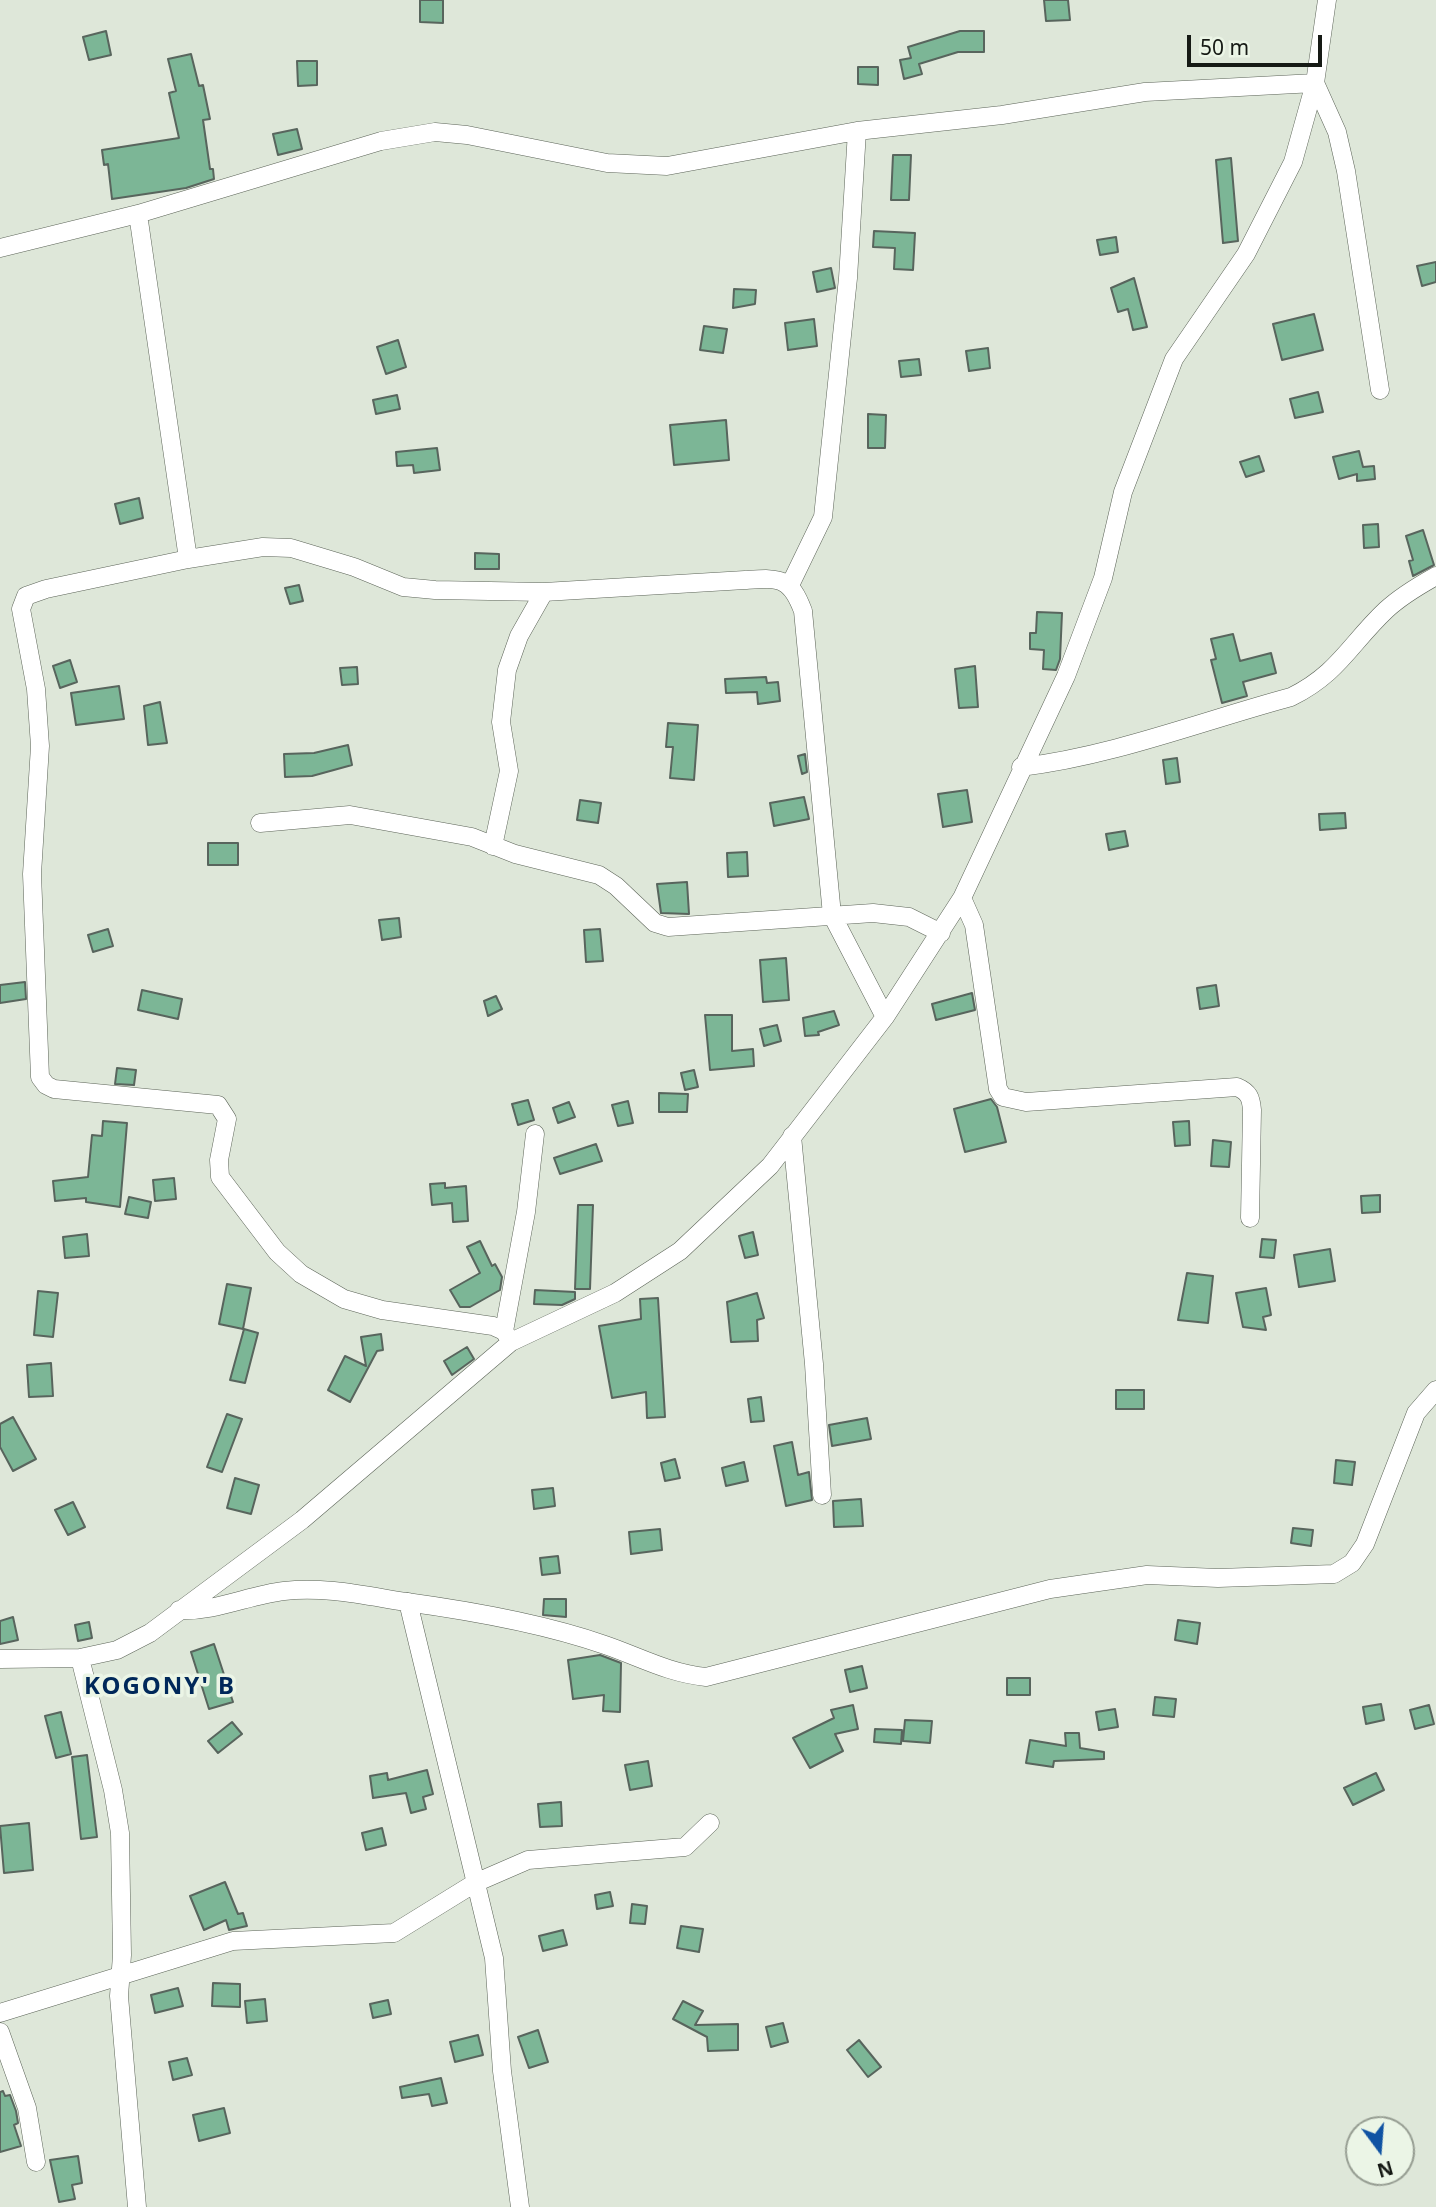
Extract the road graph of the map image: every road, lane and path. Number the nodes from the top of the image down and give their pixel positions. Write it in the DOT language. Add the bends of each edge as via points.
graph roads {
  1 [pos="1326,0"];
  2 [pos="1315,83"];
  3 [pos="857,131"];
  4 [pos="138,214"];
  5 [pos="0,248"];
  6 [pos="1380,390"];
  7 [pos="188,559"];
  8 [pos="1436,576"];
  9 [pos="787,582"];
  10 [pos="544,592"];
  11 [pos="1021,767"];
  12 [pos="260,823"];
  13 [pos="494,846"];
  14 [pos="962,898"];
  15 [pos="832,915"];
  16 [pos="941,933"];
  17 [pos="885,1017"];
  18 [pos="535,1134"];
  19 [pos="792,1136"];
  20 [pos="1250,1218"];
  21 [pos="508,1336"];
  22 [pos="1436,1390"];
  23 [pos="822,1495"];
  24 [pos="408,1602"];
  25 [pos="179,1609"];
  26 [pos="80,1658"];
  27 [pos="0,1659"];
  28 [pos="710,1823"];
  29 [pos="475,1883"];
  30 [pos="120,1978"];
  31 [pos="0,2013"];
  32 [pos="0,2032"];
  33 [pos="36,2162"];
  34 [pos="137,2207"];
  35 [pos="520,2207"];
  1 -- 2 [label="street"];
  2 -- 3 [label="street" via="1145,92 1002,115"];
  2 -- 6 [label="street" via="1337,132 1346,171"];
  2 -- 11 [label="street" via="1293,162 1246,254 1174,359 1123,492 1103,578 1066,676"];
  3 -- 4 [label="street" via="648,167 435,132 381,141"];
  3 -- 9 [label="street" via="848,278 823,517 791,583"];
  4 -- 5 [label="street"];
  4 -- 7 [label="street"];
  7 -- 10 [label="street" via="263,547 290,548 403,587"];
  7 -- 21 [label="street" via="46,589 22,601 40,746 32,874 40,1077 46,1085 64,1091 218,1104 227,1119 220,1177 277,1252 301,1274 344,1299 382,1310 473,1322"];
  8 -- 11 [label="street" via="1387,609 1317,684 1291,697 1108,751"];
  9 -- 10 [label="street" via="772,579"];
  9 -- 15 [label="street" via="803,611"];
  10 -- 13 [label="street" via="519,636 507,670 501,722 509,771"];
  11 -- 14 [label="street"];
  12 -- 13 [label="street" via="350,815 472,837"];
  13 -- 15 [label="street" via="599,875 655,923 668,927"];
  14 -- 16 [label="street"];
  14 -- 20 [label="street" via="974,926 998,1089 1003,1097 1026,1102 1237,1087 1246,1091 1252,1110"];
  15 -- 16 [label="street" via="909,917"];
  15 -- 17 [label="street"];
  16 -- 17 [label="street"];
  17 -- 19 [label="street"];
  18 -- 21 [label="street"];
  19 -- 21 [label="street" via="770,1166 680,1251 615,1293"];
  19 -- 23 [label="street"];
  21 -- 25 [label="street" via="302,1520"];
  22 -- 24 [label="street" via="1416,1413 1365,1544 1352,1563 1334,1574 1147,1575 1050,1589 706,1677 681,1674 604,1645 486,1615"];
  24 -- 25 [label="street" via="316,1590 287,1591 197,1611"];
  24 -- 29 [label="street"];
  25 -- 26 [label="street" via="150,1633 117,1650"];
  26 -- 27 [label="street"];
  26 -- 30 [label="street" via="120,1833"];
  28 -- 29 [label="street" via="685,1847 528,1860"];
  29 -- 30 [label="street" via="394,1933 233,1941"];
  29 -- 35 [label="street" via="494,1958 502,2071"];
  30 -- 31 [label="street"];
  30 -- 34 [label="street"];
  32 -- 33 [label="street" via="27,2108"];
}
